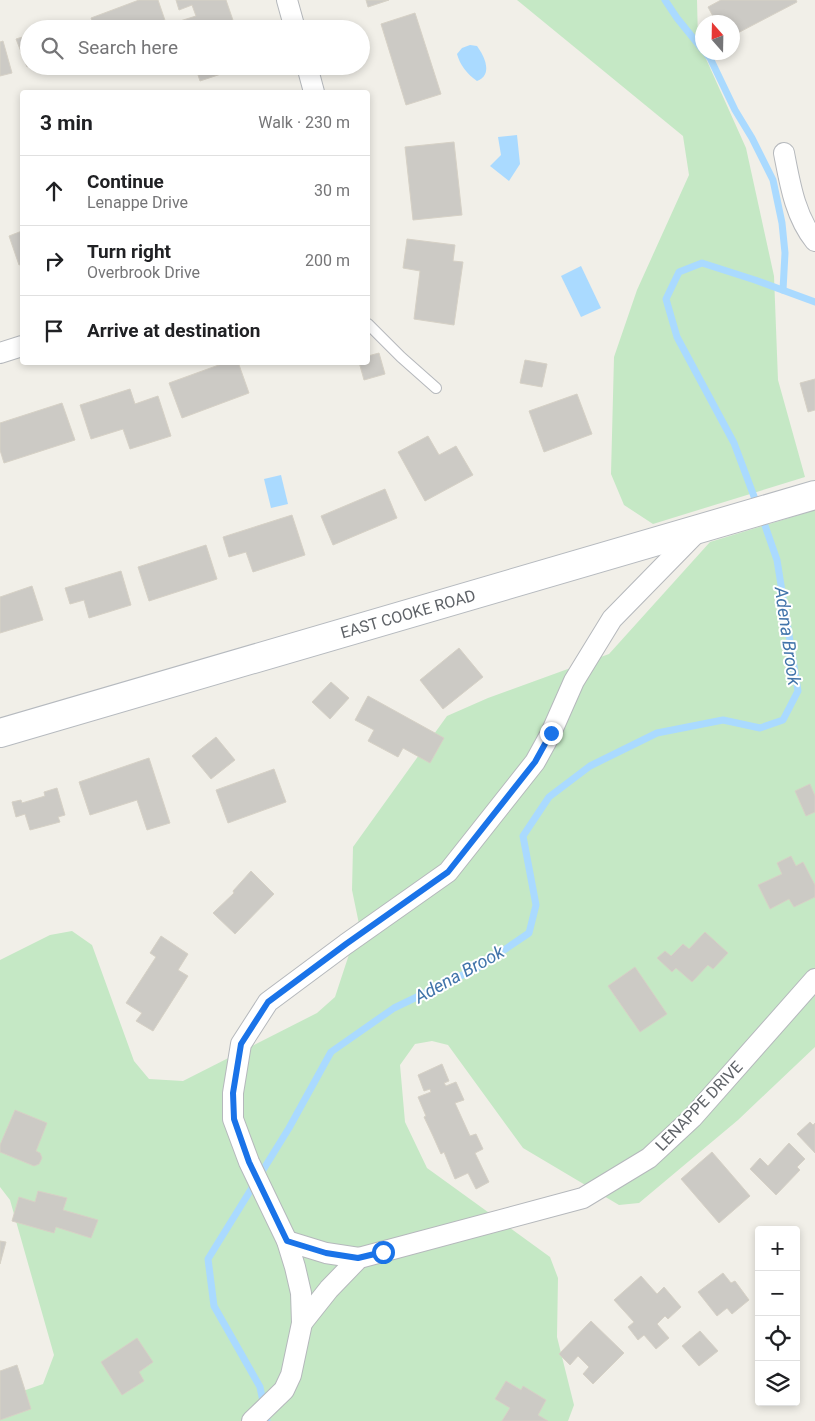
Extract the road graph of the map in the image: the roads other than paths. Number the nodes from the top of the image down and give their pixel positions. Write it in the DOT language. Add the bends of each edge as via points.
graph roads {
  1 [pos="287,0"];
  2 [pos="293,20"];
  3 [pos="309,75"];
  4 [pos="313,90"];
  5 [pos="784,153"];
  6 [pos="815,241"];
  7 [pos="370,326"];
  8 [pos="20,347"];
  9 [pos="0,353"];
  10 [pos="436,388"];
  11 [pos="815,495"];
  12 [pos="700,529"];
  13 [pos="0,733"];
  14 [pos="815,979"];
  15 [pos="287,1241"];
  16 [pos="358,1258"];
  17 [pos="302,1323"];
  18 [pos="252,1421"];
  1 -- 2 [label="street"];
  3 -- 4 [label="street"];
  5 -- 6 [label="street" via="792,196 807,231"];
  7 -- 10 [label="lane"];
  8 -- 9 [label="street"];
  11 -- 12 [label="main road, EAST COOKE ROAD"];
  12 -- 13 [label="main road, EAST COOKE ROAD"];
  12 -- 15 [label="street" via="612,619 574,681 535,762 448,872 268,1002 241,1044 233,1093 234,1119 249,1162"];
  14 -- 16 [label="street, LENAPPE DRIVE" via="692,1118 649,1158 583,1198"];
  15 -- 16 [label="street, LENAPPE DRIVE" via="326,1253"];
  15 -- 17 [label="street" via="301,1293"];
  16 -- 17 [label="street"];
  17 -- 18 [label="street" via="292,1375 284,1390"];
}
